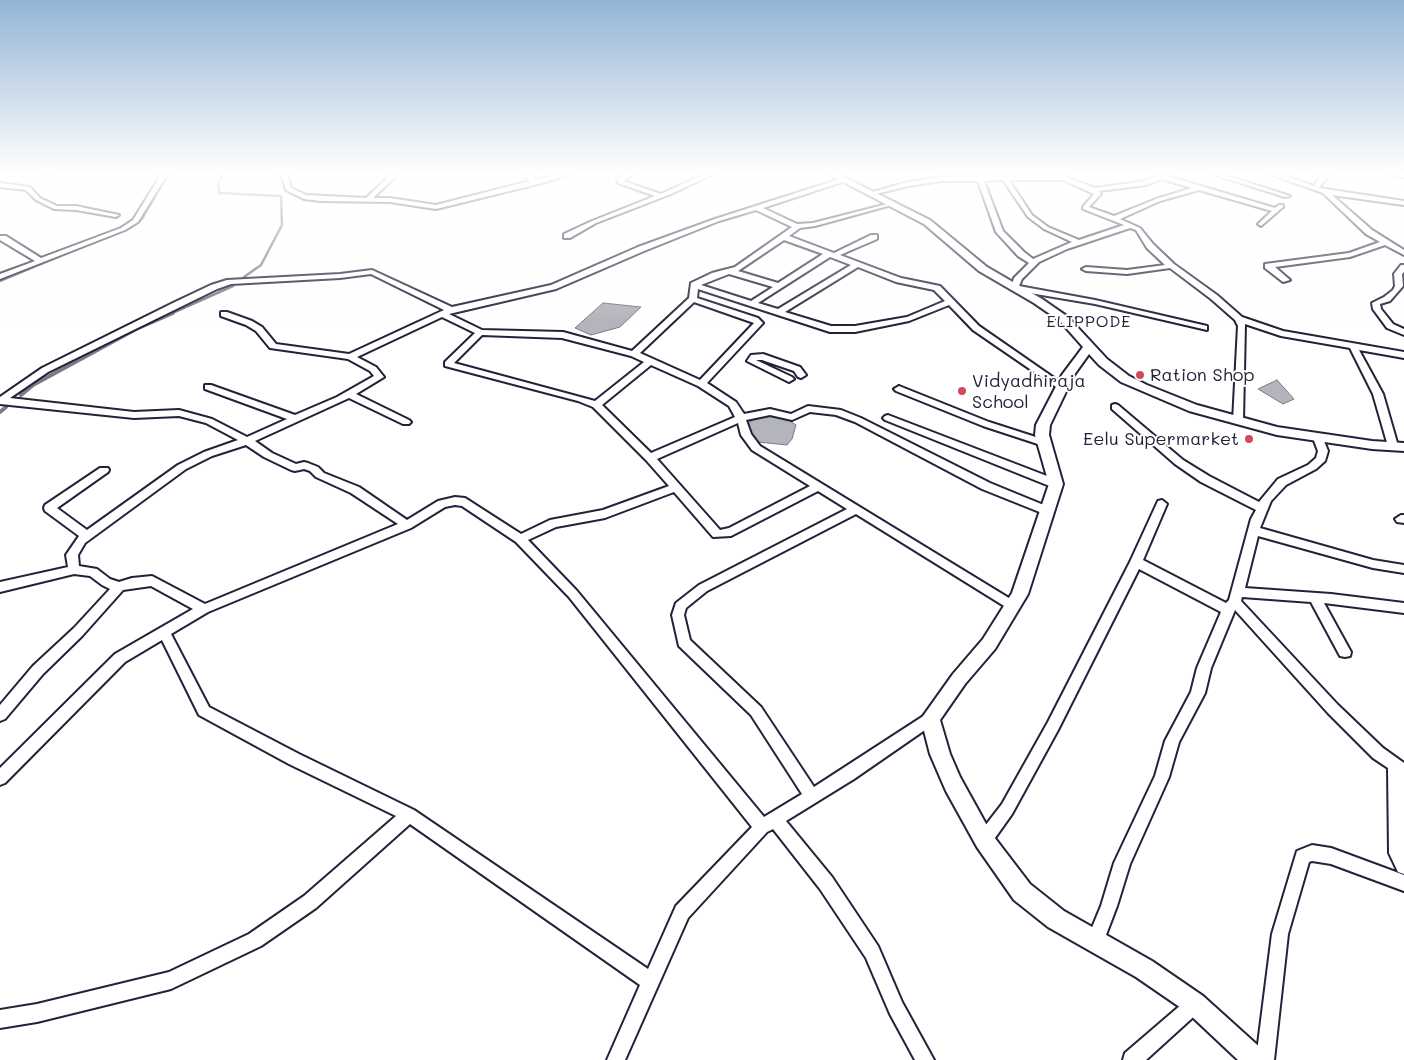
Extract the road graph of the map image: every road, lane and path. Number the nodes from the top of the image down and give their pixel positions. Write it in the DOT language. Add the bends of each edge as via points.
graph roads {
  1 [pos="133,222"];
  2 [pos="593,222"];
  3 [pos="710,222"];
  4 [pos="789,222"];
  5 [pos="822,222"];
  6 [pos="927,222"];
  7 [pos="997,222"];
  8 [pos="1039,222"];
  9 [pos="1123,222"];
  10 [pos="1359,222"];
  11 [pos="1131,225"];
  12 [pos="796,226"];
  13 [pos="567,236"];
  14 [pos="784,237"];
  15 [pos="874,237"];
  16 [pos="3,238"];
  17 [pos="1078,242"];
  18 [pos="1387,242"];
  19 [pos="1403,250"];
  20 [pos="831,255"];
  21 [pos="40,260"];
  22 [pos="1032,262"];
  23 [pos="856,265"];
  24 [pos="1171,266"];
  25 [pos="1404,267"];
  26 [pos="1086,269"];
  27 [pos="729,271"];
  28 [pos="0,277"];
  29 [pos="1286,280"];
  30 [pos="694,285"];
  31 [pos="779,286"];
  32 [pos="1015,288"];
  33 [pos="693,299"];
  34 [pos="950,302"];
  35 [pos="751,304"];
  36 [pos="448,313"];
  37 [pos="778,313"];
  38 [pos="224,314"];
  39 [pos="1239,319"];
  40 [pos="1204,328"];
  41 [pos="480,332"];
  42 [pos="1404,332"];
  43 [pos="1353,346"];
  44 [pos="1084,352"];
  45 [pos="634,354"];
  46 [pos="1404,355"];
  47 [pos="350,357"];
  48 [pos="652,361"];
  49 [pos="801,375"];
  50 [pos="789,379"];
  51 [pos="701,384"];
  52 [pos="208,387"];
  53 [pos="1062,387"];
  54 [pos="899,389"];
  55 [pos="349,394"];
  56 [pos="1,400"];
  57 [pos="596,405"];
  58 [pos="1115,406"];
  59 [pos="741,418"];
  60 [pos="888,418"];
  61 [pos="296,419"];
  62 [pos="1238,421"];
  63 [pos="406,422"];
  64 [pos="1318,438"];
  65 [pos="247,441"];
  66 [pos="1044,444"];
  67 [pos="1399,446"];
  68 [pos="650,458"];
  69 [pos="104,470"];
  70 [pos="1056,484"];
  71 [pos="819,486"];
  72 [pos="675,488"];
  73 [pos="1162,504"];
  74 [pos="1262,508"];
  75 [pos="854,510"];
  76 [pos="1048,511"];
  77 [pos="407,525"];
  78 [pos="1255,531"];
  79 [pos="87,536"];
  80 [pos="520,539"];
  81 [pos="1136,562"];
  82 [pos="1404,568"];
  83 [pos="74,570"];
  84 [pos="0,587"];
  85 [pos="119,587"];
  86 [pos="1315,598"];
  87 [pos="1234,601"];
  88 [pos="1013,606"];
  89 [pos="1404,608"];
  90 [pos="204,609"];
  91 [pos="164,632"];
  92 [pos="1345,652"];
  93 [pos="0,715"];
  94 [pos="930,719"];
  95 [pos="1399,768"];
  96 [pos="0,778"];
  97 [pos="812,797"];
  98 [pos="409,815"];
  99 [pos="769,824"];
  100 [pos="984,840"];
  101 [pos="1404,866"];
  102 [pos="1404,883"];
  103 [pos="1095,942"];
  104 [pos="651,982"];
  105 [pos="1195,1004"];
  106 [pos="0,1019"];
  107 [pos="620,1058"];
  108 [pos="925,1060"];
  109 [pos="1132,1060"];
  110 [pos="1255,1060"];
  111 [pos="1266,1060"];
  1 -- 21 [label="street"];
  2 -- 13 [label="street"];
  3 -- 36 [label="street" via="553,287"];
  4 -- 12 [label="street"];
  5 -- 12 [label="street"];
  6 -- 32 [label="street" via="983,269"];
  7 -- 22 [label="street" via="1000,232"];
  8 -- 17 [label="street"];
  9 -- 11 [label="street"];
  10 -- 18 [label="street"];
  11 -- 17 [label="street"];
  11 -- 24 [label="street"];
  12 -- 14 [label="street"];
  14 -- 20 [label="street"];
  14 -- 27 [label="street"];
  15 -- 20 [label="street"];
  16 -- 21 [label="street"];
  17 -- 22 [label="street"];
  18 -- 19 [label="street"];
  18 -- 29 [label="street" via="1350,255 1268,266"];
  20 -- 23 [label="street"];
  20 -- 31 [label="street"];
  21 -- 28 [label="street"];
  22 -- 32 [label="street" via="1018,278"];
  23 -- 34 [label="street" via="910,284 938,288"];
  23 -- 37 [label="street"];
  24 -- 26 [label="street" via="1127,272"];
  24 -- 39 [label="street" via="1214,296"];
  25 -- 42 [label="street" via="1398,274 1396,291 1376,303 1390,326"];
  27 -- 30 [label="street"];
  27 -- 31 [label="street"];
  30 -- 33 [label="street"];
  30 -- 35 [label="street"];
  31 -- 35 [label="street"];
  32 -- 40 [label="street" via="1095,302"];
  32 -- 44 [label="street" via="1064,319"];
  33 -- 45 [label="street"];
  33 -- 51 [label="street" via="759,323"];
  34 -- 37 [label="street" via="909,319 855,329 830,329"];
  34 -- 53 [label="street" via="976,328"];
  35 -- 37 [label="street"];
  36 -- 41 [label="street"];
  36 -- 47 [label="street"];
  36 -- 56 [label="street" via="372,272 230,282 45,370"];
  38 -- 47 [label="street" via="259,329 273,346"];
  39 -- 43 [label="street" via="1281,333"];
  39 -- 62 [label="street" via="1242,326"];
  41 -- 45 [label="street" via="563,335"];
  41 -- 57 [label="street" via="448,364"];
  43 -- 46 [label="street"];
  43 -- 67 [label="street" via="1378,394"];
  44 -- 53 [label="street"];
  44 -- 62 [label="street" via="1143,388"];
  45 -- 48 [label="street"];
  47 -- 55 [label="street" via="373,369 379,377"];
  48 -- 51 [label="street"];
  48 -- 57 [label="street"];
  49 -- 50 [label="street" via="797,369 762,357 754,357 751,361"];
  51 -- 59 [label="street" via="733,404"];
  52 -- 61 [label="street"];
  53 -- 66 [label="street" via="1043,425"];
  54 -- 66 [label="street"];
  55 -- 61 [label="street"];
  55 -- 63 [label="street"];
  56 -- 65 [label="street" via="134,415 179,413 209,422"];
  57 -- 68 [label="street"];
  58 -- 74 [label="street" via="1179,462"];
  59 -- 68 [label="street"];
  59 -- 71 [label="street" via="746,435 756,448"];
  59 -- 76 [label="street" via="770,412 792,417 812,409 838,412 986,486"];
  60 -- 70 [label="street"];
  61 -- 65 [label="street"];
  62 -- 64 [label="street"];
  64 -- 67 [label="street"];
  64 -- 74 [label="street" via="1323,451 1321,459 1282,482"];
  65 -- 77 [label="street" via="295,468 304,465 314,468 320,475 355,490"];
  65 -- 79 [label="street" via="182,467"];
  66 -- 70 [label="street"];
  68 -- 72 [label="street"];
  69 -- 79 [label="street" via="49,508"];
  70 -- 76 [label="street"];
  71 -- 72 [label="street" via="722,535 712,530"];
  71 -- 75 [label="street"];
  72 -- 80 [label="street" via="605,514 554,523"];
  73 -- 81 [label="street"];
  74 -- 78 [label="street"];
  75 -- 88 [label="street"];
  75 -- 97 [label="street" via="703,588 680,606 678,615 684,642 756,711"];
  76 -- 88 [label="street"];
  77 -- 80 [label="street" via="455,500 465,502"];
  77 -- 90 [label="street"];
  78 -- 82 [label="street" via="1373,564"];
  78 -- 87 [label="street"];
  79 -- 83 [label="street" via="72,555"];
  80 -- 99 [label="street" via="573,594"];
  81 -- 87 [label="street"];
  81 -- 100 [label="street" via="1007,809"];
  83 -- 84 [label="street"];
  83 -- 85 [label="street" via="93,572"];
  85 -- 90 [label="street" via="152,581"];
  85 -- 93 [label="street" via="38,670"];
  86 -- 87 [label="street"];
  86 -- 89 [label="street"];
  86 -- 92 [label="street"];
  87 -- 95 [label="street" via="1333,709 1378,753"];
  87 -- 103 [label="street" via="1204,668 1198,693 1172,741 1162,777 1122,863"];
  88 -- 94 [label="street" via="990,644"];
  90 -- 91 [label="street"];
  91 -- 96 [label="street" via="120,658"];
  91 -- 98 [label="street" via="204,711"];
  94 -- 97 [label="street"];
  94 -- 100 [label="street" via="953,784"];
  95 -- 101 [label="street" via="1398,853"];
  97 -- 99 [label="street"];
  98 -- 104 [label="street"];
  98 -- 106 [label="street" via="310,902 255,940 172,980"];
  99 -- 104 [label="street" via="682,912"];
  99 -- 108 [label="street" via="826,883 872,952 896,1008"];
  100 -- 103 [label="street" via="1022,892 1056,919"];
  102 -- 111 [label="street" via="1331,856 1312,853 1303,857 1280,934"];
  103 -- 105 [label="street" via="1144,969"];
  104 -- 107 [label="street"];
  105 -- 109 [label="street"];
  105 -- 110 [label="street"];
}
